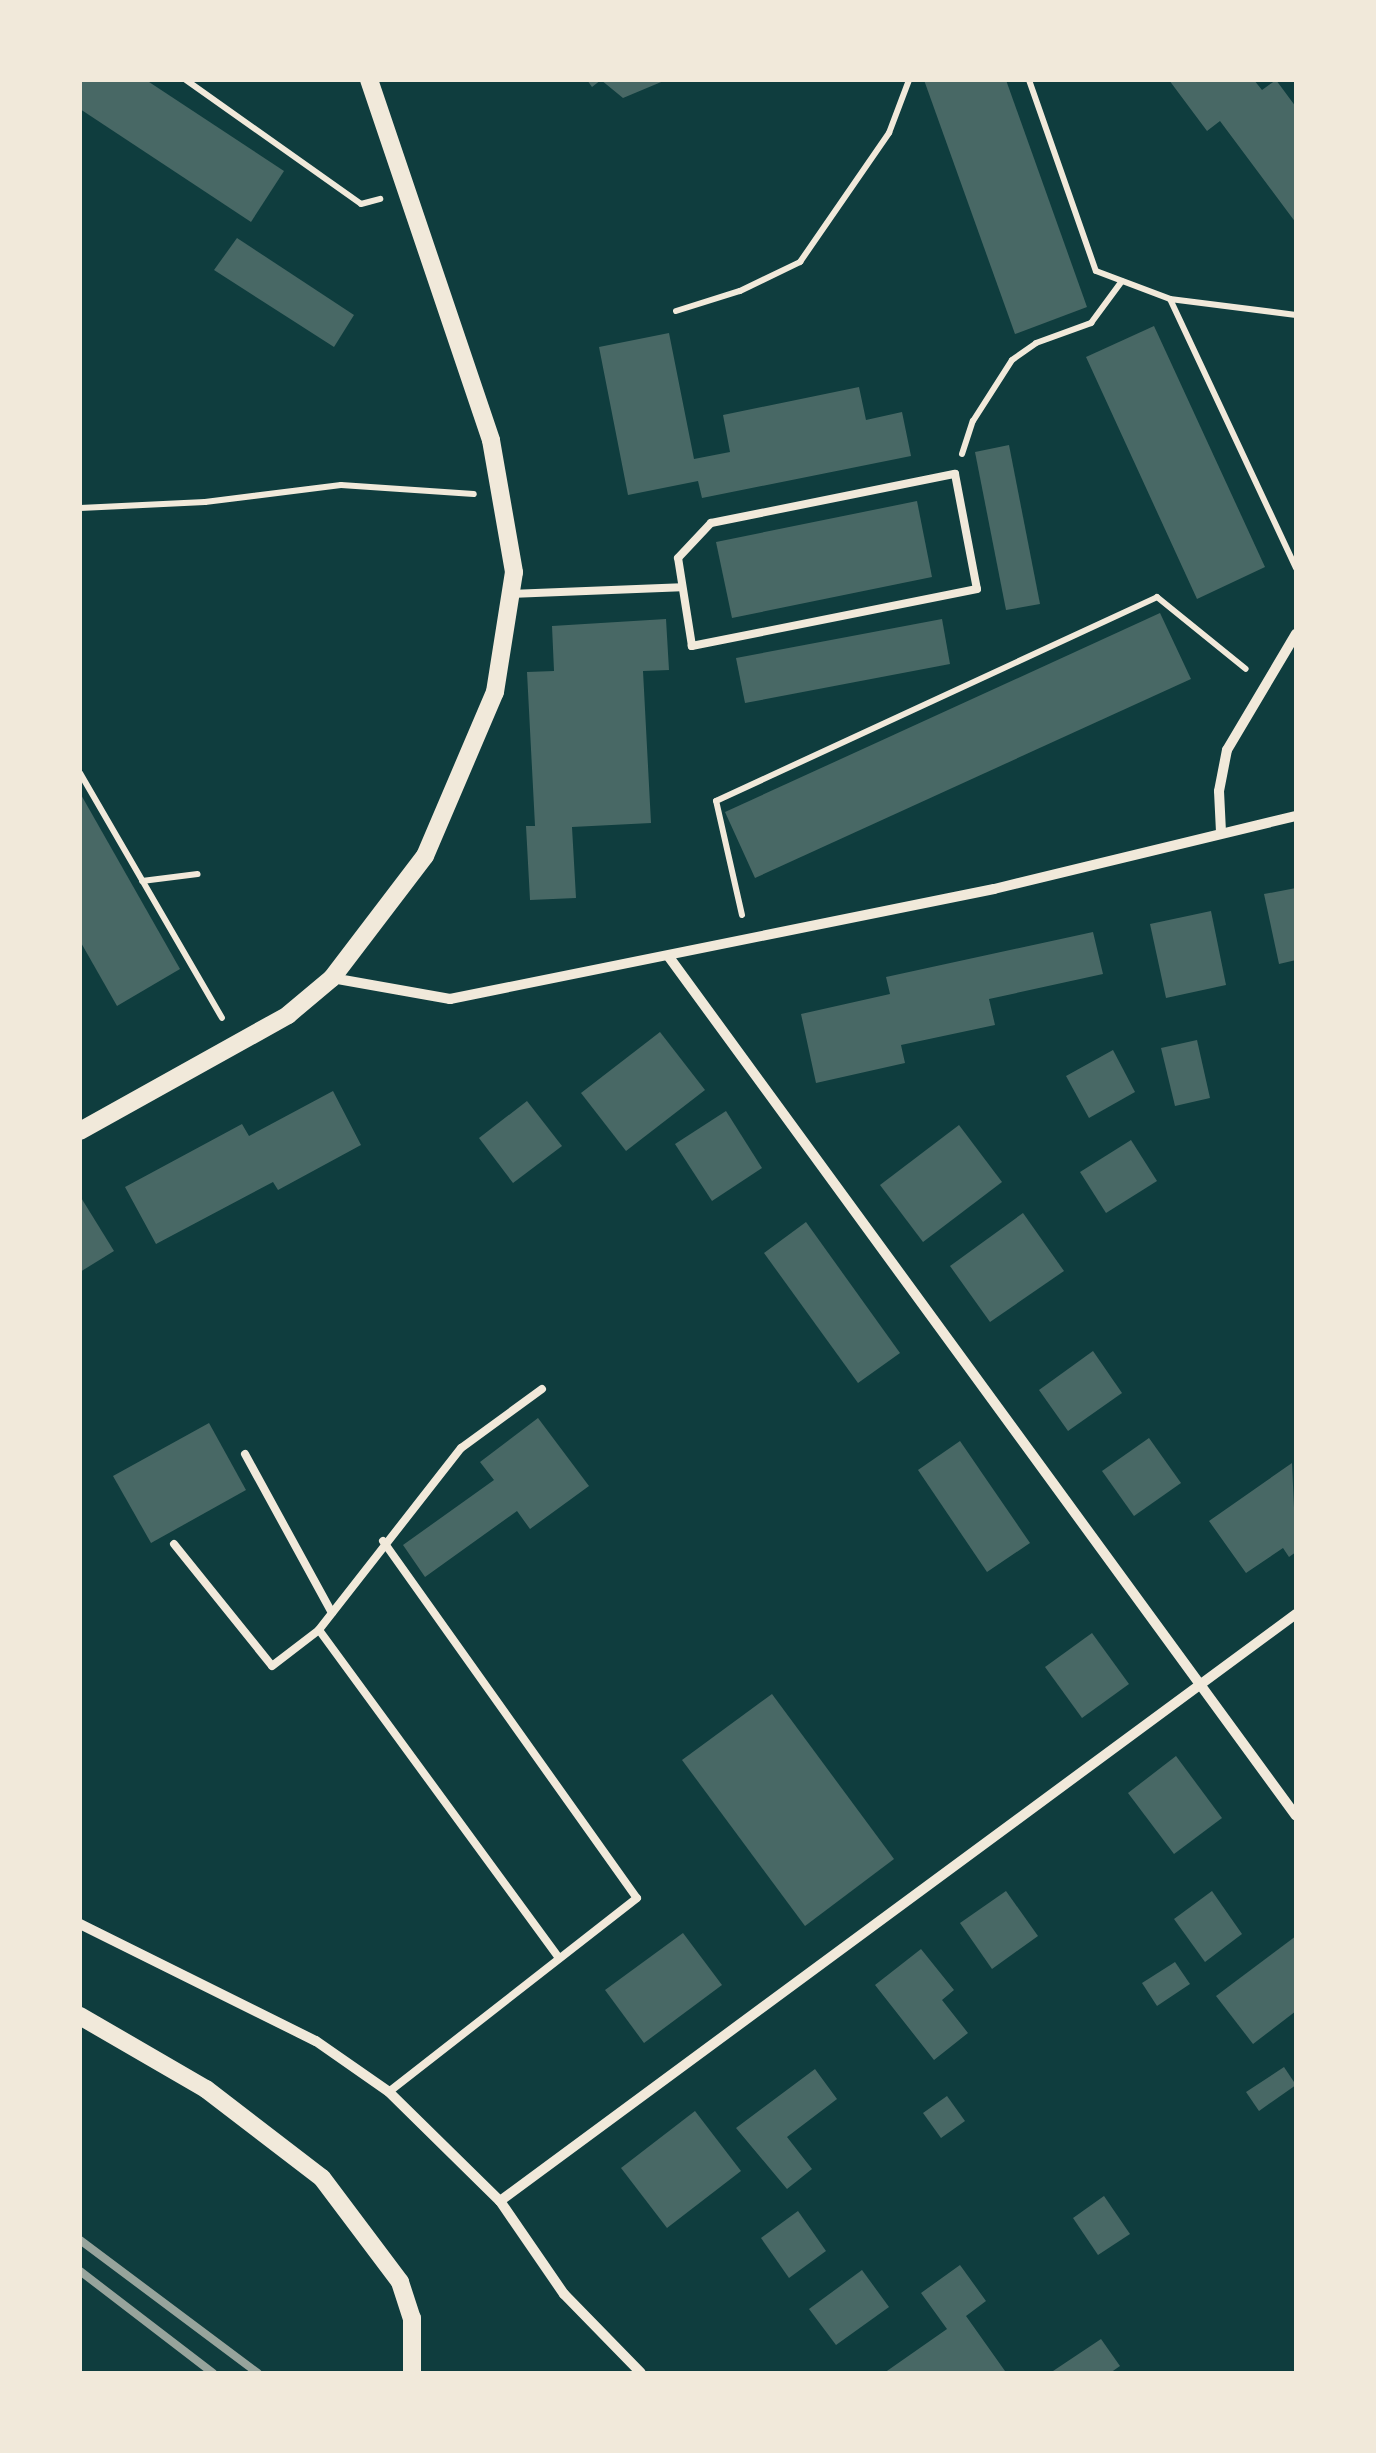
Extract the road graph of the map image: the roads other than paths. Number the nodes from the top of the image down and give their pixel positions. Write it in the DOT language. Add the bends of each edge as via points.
graph roads {
  1 [pos="369,80"];
  2 [pos="681,587"];
  3 [pos="510,594"];
  4 [pos="1296,634"];
  5 [pos="1296,816"];
  6 [pos="1222,832"];
  7 [pos="669,957"];
  8 [pos="332,978"];
  9 [pos="80,1130"];
  10 [pos="542,1389"];
  11 [pos="245,1454"];
  12 [pos="383,1541"];
  13 [pos="174,1544"];
  14 [pos="332,1613"];
  15 [pos="1296,1614"];
  16 [pos="319,1630"];
  17 [pos="1200,1684"];
  18 [pos="1296,1816"];
  19 [pos="80,1924"];
  20 [pos="558,1957"];
  21 [pos="80,2016"];
  22 [pos="389,2092"];
  23 [pos="500,2201"];
  24 [pos="412,2373"];
  25 [pos="641,2373"];
  1 -- 3 [label="street" via="492,440 514,572"];
  2 -- 2 [label="lane" via="678,558 711,523 955,474 978,589 692,646"];
  2 -- 3 [label="lane"];
  3 -- 8 [label="street" via="495,692 448,808 425,856"];
  4 -- 6 [label="street" via="1227,750 1219,791"];
  5 -- 6 [label="street"];
  6 -- 7 [label="street"];
  7 -- 8 [label="street" via="450,999"];
  7 -- 17 [label="street"];
  8 -- 9 [label="street" via="237,1044"];
  10 -- 12 [label="lane" via="461,1448"];
  11 -- 14 [label="lane"];
  12 -- 14 [label="lane"];
  12 -- 20 [label="lane" via="637,1898"];
  13 -- 16 [label="lane" via="272,1666"];
  14 -- 16 [label="lane"];
  15 -- 17 [label="street"];
  16 -- 20 [label="lane"];
  17 -- 18 [label="street"];
  17 -- 23 [label="street"];
  19 -- 22 [label="street" via="316,2041"];
  20 -- 22 [label="lane"];
  21 -- 24 [label="street" via="206,2089 322,2178 400,2282 412,2318"];
  22 -- 23 [label="street"];
  23 -- 25 [label="street" via="564,2294"];
}
